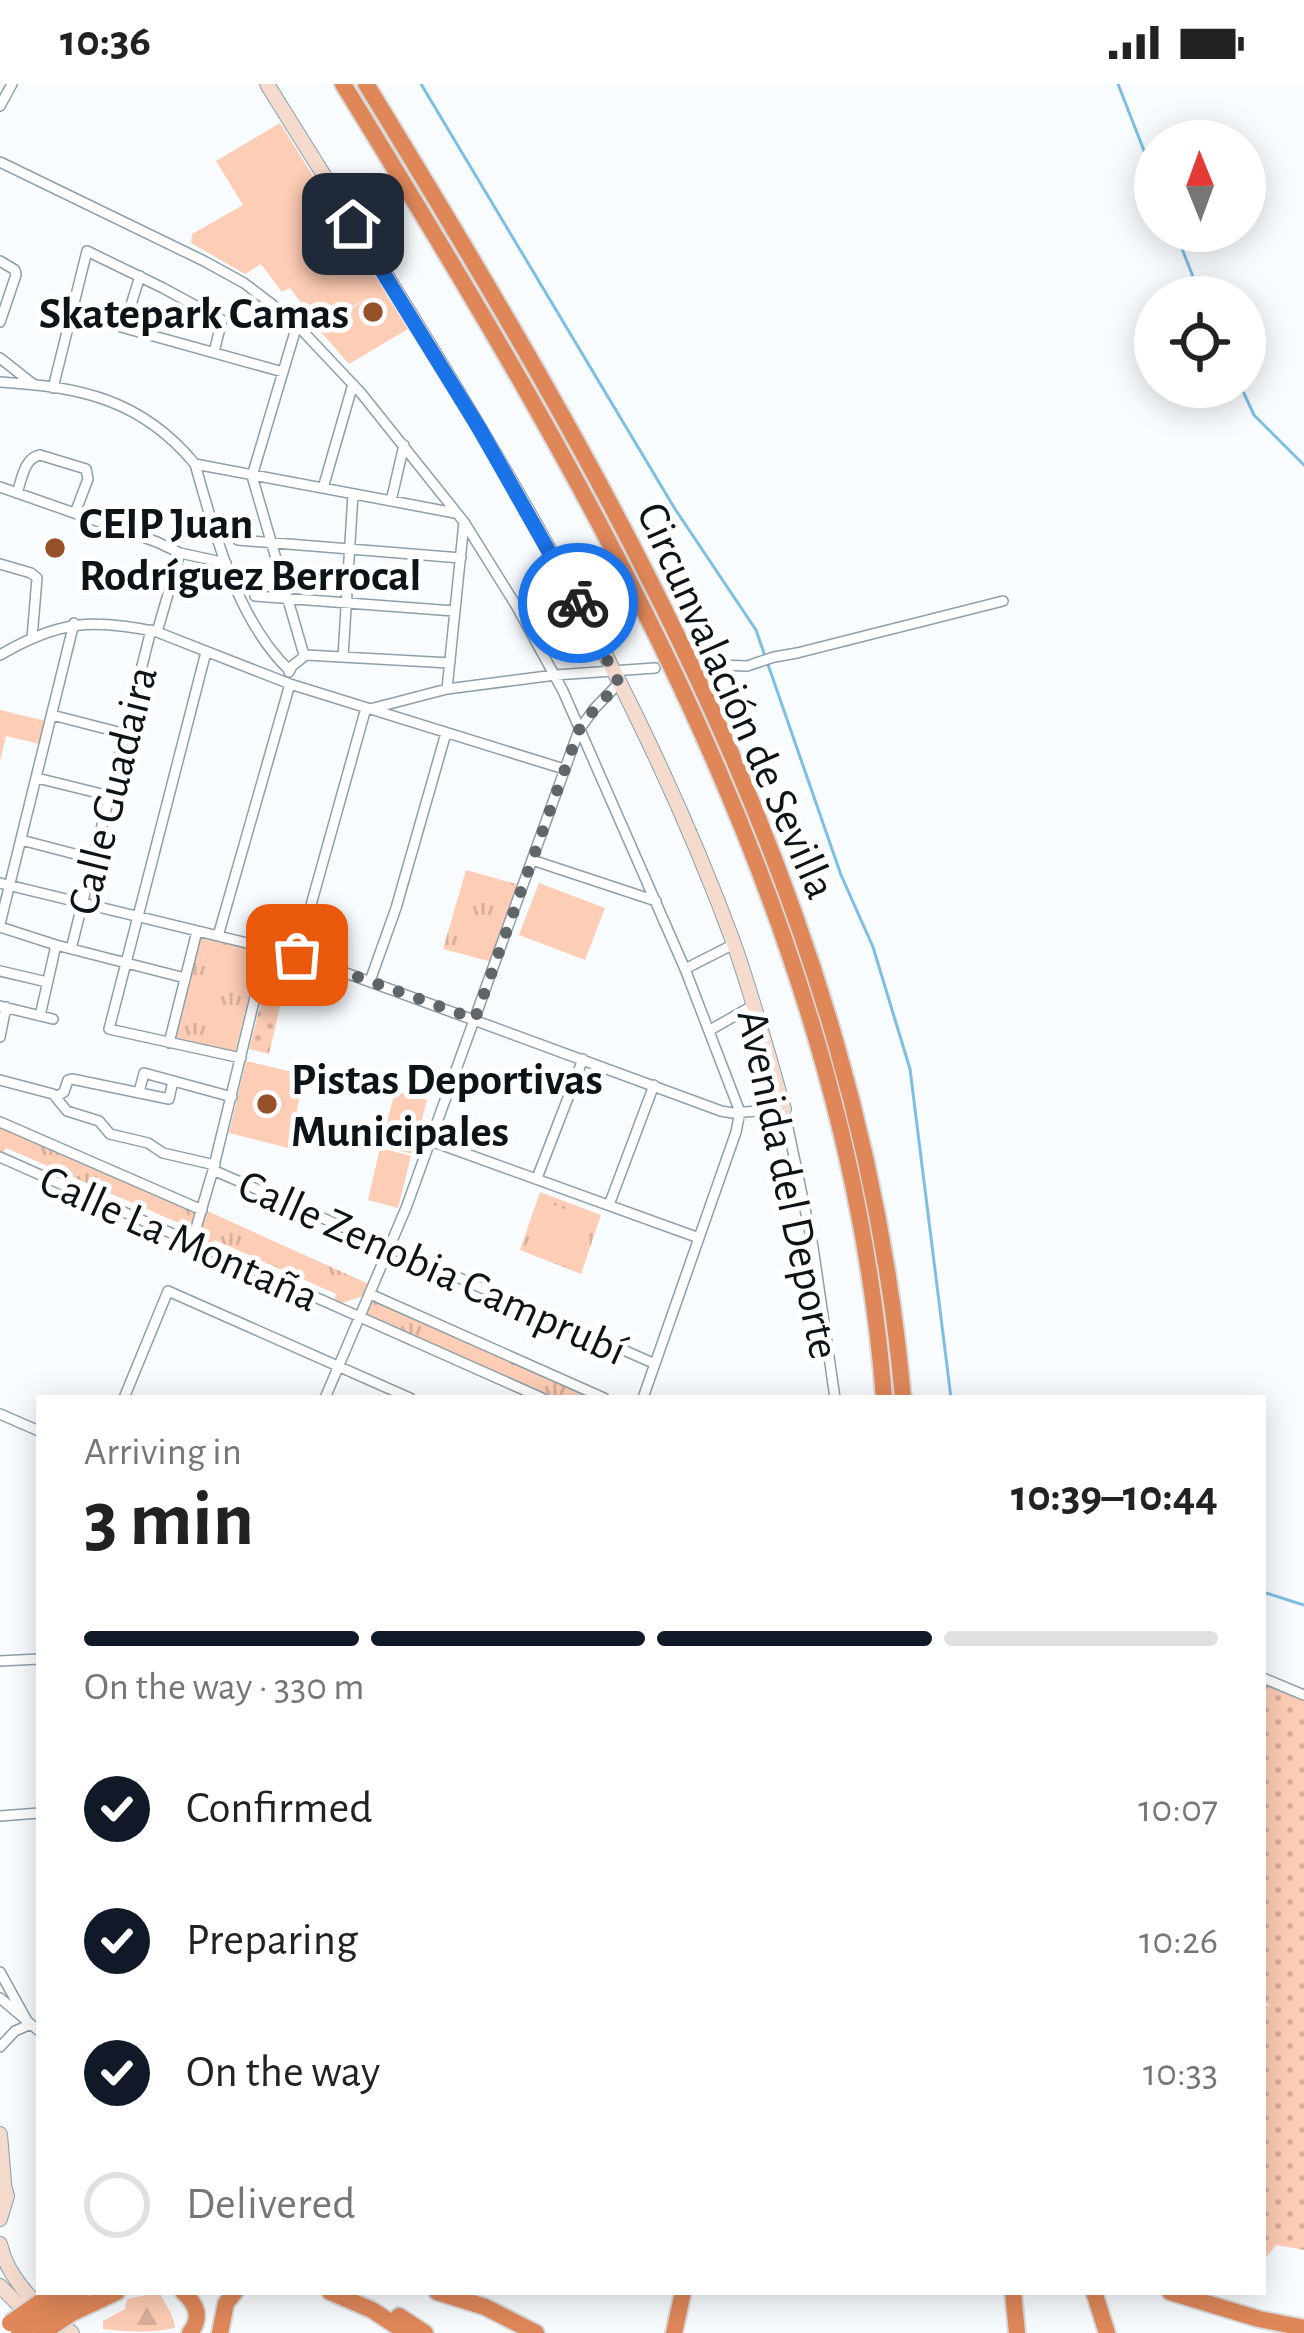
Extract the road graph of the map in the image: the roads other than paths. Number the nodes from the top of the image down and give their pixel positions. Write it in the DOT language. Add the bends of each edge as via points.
graph roads {
  1 [pos="267,84"];
  2 [pos="344,84"];
  3 [pos="366,84"];
  4 [pos="7,86"];
  5 [pos="0,106"];
  6 [pos="0,162"];
  7 [pos="0,260"];
  8 [pos="140,276"];
  9 [pos="2,307"];
  10 [pos="71,313"];
  11 [pos="0,322"];
  12 [pos="297,325"];
  13 [pos="124,327"];
  14 [pos="214,352"];
  15 [pos="0,358"];
  16 [pos="283,372"];
  17 [pos="0,382"];
  18 [pos="33,384"];
  19 [pos="353,384"];
  20 [pos="53,388"];
  21 [pos="404,445"];
  22 [pos="195,464"];
  23 [pos="253,476"];
  24 [pos="0,487"];
  25 [pos="323,488"];
  26 [pos="17,493"];
  27 [pos="353,494"];
  28 [pos="391,501"];
  29 [pos="75,513"];
  30 [pos="460,517"];
  31 [pos="238,540"];
  32 [pos="272,542"];
  33 [pos="349,548"];
  34 [pos="180,553"];
  35 [pos="460,558"];
  36 [pos="226,563"];
  37 [pos="0,564"];
  38 [pos="255,596"];
  39 [pos="288,598"];
  40 [pos="346,602"];
  41 [pos="1003,602"];
  42 [pos="454,611"];
  43 [pos="74,623"];
  44 [pos="154,631"];
  45 [pos="32,638"];
  46 [pos="206,652"];
  47 [pos="0,655"];
  48 [pos="304,655"];
  49 [pos="343,657"];
  50 [pos="450,663"];
  51 [pos="718,665"];
  52 [pos="656,668"];
  53 [pos="289,670"];
  54 [pos="555,675"];
  55 [pos="616,677"];
  56 [pos="288,684"];
  57 [pos="447,689"];
  58 [pos="396,703"];
  59 [pos="368,709"];
  60 [pos="52,715"];
  61 [pos="394,718"];
  62 [pos="579,730"];
  63 [pos="446,733"];
  64 [pos="125,734"];
  65 [pos="564,769"];
  66 [pos="37,778"];
  67 [pos="110,796"];
  68 [pos="21,840"];
  69 [pos="94,859"];
  70 [pos="532,860"];
  71 [pos="5,884"];
  72 [pos="656,902"];
  73 [pos="83,903"];
  74 [pos="137,916"];
  75 [pos="0,925"];
  76 [pos="197,931"];
  77 [pos="218,936"];
  78 [pos="734,944"];
  79 [pos="56,945"];
  80 [pos="267,948"];
  81 [pos="71,949"];
  82 [pos="297,955"];
  83 [pos="126,963"];
  84 [pos="685,969"];
  85 [pos="0,970"];
  86 [pos="185,978"];
  87 [pos="370,981"];
  88 [pos="47,982"];
  89 [pos="754,1005"];
  90 [pos="3,1007"];
  91 [pos="40,1016"];
  92 [pos="53,1019"];
  93 [pos="475,1019"];
  94 [pos="710,1030"];
  95 [pos="0,1037"];
  96 [pos="169,1043"];
  97 [pos="241,1058"];
  98 [pos="583,1059"];
  99 [pos="0,1080"];
  100 [pos="173,1081"];
  101 [pos="654,1085"];
  102 [pos="139,1092"];
  103 [pos="56,1097"];
  104 [pos="232,1097"];
  105 [pos="784,1109"];
  106 [pos="740,1112"];
  107 [pos="0,1122"];
  108 [pos="431,1141"];
  109 [pos="0,1156"];
  110 [pos="214,1168"];
  111 [pos="537,1178"];
  112 [pos="609,1205"];
  113 [pos="202,1210"];
  114 [pos="699,1238"];
  115 [pos="192,1242"];
  116 [pos="391,1248"];
  117 [pos="369,1296"];
  118 [pos="332,1305"];
  119 [pos="359,1318"];
  120 [pos="653,1363"];
  121 [pos="338,1366"];
  122 [pos="125,1395"];
  123 [pos="326,1395"];
  124 [pos="403,1395"];
  125 [pos="535,1395"];
  126 [pos="597,1395"];
  127 [pos="644,1395"];
  128 [pos="835,1395"];
  129 [pos="884,1395"];
  130 [pos="903,1395"];
  131 [pos="0,1414"];
  132 [pos="36,1430"];
  133 [pos="36,1659"];
  134 [pos="0,1661"];
  135 [pos="1266,1679"];
  136 [pos="1304,1695"];
  137 [pos="36,1813"];
  138 [pos="0,1816"];
  139 [pos="0,1972"];
  140 [pos="0,1999"];
  141 [pos="32,2025"];
  142 [pos="0,2047"];
  143 [pos="0,2134"];
  144 [pos="2,2178"];
  145 [pos="0,2219"];
  146 [pos="0,2244"];
  147 [pos="0,2286"];
  148 [pos="100,2295"];
  149 [pos="185,2295"];
  150 [pos="233,2295"];
  151 [pos="337,2295"];
  152 [pos="362,2295"];
  153 [pos="447,2295"];
  154 [pos="681,2295"];
  155 [pos="1017,2295"];
  156 [pos="1095,2295"];
  157 [pos="1180,2295"];
  158 [pos="1205,2295"];
  159 [pos="62,2302"];
  160 [pos="1259,2319"];
  161 [pos="676,2327"];
  162 [pos="1304,2328"];
  163 [pos="12,2330"];
  164 [pos="29,2333"];
  165 [pos="45,2333"];
  166 [pos="72,2333"];
  167 [pos="190,2333"];
  168 [pos="220,2333"];
  169 [pos="407,2333"];
  170 [pos="425,2333"];
  171 [pos="536,2333"];
  172 [pos="1021,2333"];
  173 [pos="1107,2333"];
  1 -- 55 [label="street, Avenida del Deporte" via="479,428"];
  2 -- 129 [label="highway, Circunvalación de Sevilla" via="545,422 664,649 732,802 785,940 831,1095 857,1204"];
  3 -- 130 [label="highway, Circunvalación de Sevilla" via="620,518 757,810 852,1099 887,1262"];
  4 -- 5 [label="street"];
  6 -- 12 [label="street" via="217,268"];
  7 -- 9 [label="street" via="16,272"];
  8 -- 10 [label="street" via="87,251"];
  8 -- 13 [label="street"];
  8 -- 14 [label="street" via="222,320"];
  9 -- 11 [label="street"];
  10 -- 13 [label="street"];
  10 -- 20 [label="street"];
  12 -- 16 [label="street"];
  12 -- 19 [label="street"];
  13 -- 14 [label="street"];
  14 -- 16 [label="street"];
  15 -- 18 [label="street"];
  16 -- 23 [label="street"];
  17 -- 18 [label="street"];
  18 -- 20 [label="street"];
  19 -- 21 [label="street"];
  19 -- 25 [label="street"];
  20 -- 22 [label="street" via="149,419"];
  21 -- 28 [label="street"];
  21 -- 30 [label="street"];
  22 -- 23 [label="street"];
  22 -- 36 [label="street"];
  23 -- 25 [label="street"];
  23 -- 32 [label="street"];
  24 -- 26 [label="street"];
  25 -- 27 [label="street"];
  26 -- 29 [label="street"];
  26 -- 29 [label="street" via="33,456 86,469"];
  27 -- 28 [label="street"];
  27 -- 33 [label="street"];
  28 -- 30 [label="street"];
  29 -- 34 [label="street"];
  30 -- 35 [label="street"];
  30 -- 54 [label="street"];
  31 -- 32 [label="street"];
  32 -- 33 [label="street"];
  32 -- 39 [label="street"];
  33 -- 35 [label="street"];
  33 -- 40 [label="street"];
  34 -- 36 [label="street"];
  34 -- 44 [label="street, Calle Guadaira"];
  35 -- 42 [label="street"];
  36 -- 53 [label="street" via="248,617"];
  37 -- 45 [label="street" via="37,578"];
  38 -- 39 [label="street"];
  39 -- 40 [label="street"];
  39 -- 48 [label="street"];
  40 -- 42 [label="street"];
  40 -- 49 [label="street"];
  41 -- 51 [label="street" via="747,666"];
  42 -- 50 [label="street"];
  43 -- 44 [label="street"];
  43 -- 45 [label="street"];
  43 -- 60 [label="street"];
  44 -- 46 [label="street"];
  44 -- 64 [label="street, Calle Guadaira"];
  45 -- 47 [label="street"];
  46 -- 56 [label="street"];
  46 -- 74 [label="street"];
  48 -- 49 [label="street"];
  48 -- 53 [label="street"];
  49 -- 50 [label="street"];
  50 -- 57 [label="street"];
  52 -- 55 [label="street"];
  53 -- 56 [label="street"];
  54 -- 55 [label="street"];
  54 -- 57 [label="street"];
  54 -- 62 [label="street"];
  55 -- 62 [label="street"];
  55 -- 78 [label="street, Avenida del Deporte"];
  56 -- 59 [label="street"];
  56 -- 77 [label="street"];
  57 -- 58 [label="street"];
  58 -- 59 [label="street"];
  58 -- 61 [label="street"];
  59 -- 61 [label="street"];
  59 -- 82 [label="street"];
  60 -- 64 [label="street"];
  60 -- 66 [label="street"];
  61 -- 63 [label="street"];
  62 -- 65 [label="street"];
  62 -- 72 [label="street"];
  63 -- 65 [label="street"];
  63 -- 87 [label="street"];
  64 -- 67 [label="street, Calle Guadaira"];
  65 -- 70 [label="street"];
  66 -- 67 [label="street"];
  66 -- 68 [label="street"];
  67 -- 69 [label="street, Calle Guadaira"];
  68 -- 69 [label="street"];
  68 -- 71 [label="street"];
  69 -- 73 [label="street, Calle Guadaira"];
  70 -- 72 [label="street"];
  70 -- 93 [label="street"];
  71 -- 73 [label="street"];
  71 -- 75 [label="street"];
  72 -- 84 [label="street"];
  73 -- 74 [label="street"];
  73 -- 81 [label="street, Calle Guadaira"];
  74 -- 76 [label="street"];
  74 -- 83 [label="street"];
  75 -- 79 [label="street"];
  76 -- 77 [label="street"];
  76 -- 86 [label="street"];
  77 -- 80 [label="street"];
  78 -- 84 [label="street"];
  78 -- 89 [label="street, Avenida del Deporte"];
  79 -- 81 [label="street"];
  79 -- 88 [label="street"];
  80 -- 82 [label="street"];
  80 -- 97 [label="street"];
  81 -- 83 [label="street"];
  82 -- 87 [label="street"];
  83 -- 86 [label="street"];
  83 -- 96 [label="street" via="109,1029"];
  84 -- 94 [label="street"];
  85 -- 88 [label="street"];
  86 -- 96 [label="street"];
  87 -- 93 [label="street"];
  88 -- 91 [label="street"];
  89 -- 94 [label="street"];
  89 -- 105 [label="street, Avenida del Deporte"];
  90 -- 91 [label="street"];
  90 -- 95 [label="street"];
  91 -- 92 [label="street"];
  93 -- 98 [label="street"];
  93 -- 108 [label="street"];
  94 -- 106 [label="street"];
  96 -- 97 [label="street"];
  97 -- 104 [label="street"];
  98 -- 101 [label="street"];
  98 -- 111 [label="street"];
  99 -- 103 [label="street, Calle Zenobia Camprubí"];
  100 -- 102 [label="street" via="169,1099"];
  100 -- 102 [label="street" via="144,1073"];
  100 -- 104 [label="street"];
  101 -- 106 [label="street"];
  101 -- 112 [label="street"];
  102 -- 103 [label="street" via="72,1079"];
  103 -- 110 [label="street, Calle Zenobia Camprubí" via="110,1133"];
  104 -- 110 [label="street"];
  105 -- 106 [label="street"];
  105 -- 128 [label="street, Avenida del Deporte"];
  106 -- 114 [label="street"];
  107 -- 113 [label="street, Calle La Montaña"];
  108 -- 111 [label="street"];
  108 -- 116 [label="street"];
  109 -- 115 [label="street, Calle La Montaña"];
  110 -- 113 [label="street"];
  110 -- 116 [label="street, Calle Zenobia Camprubí"];
  111 -- 112 [label="street"];
  112 -- 114 [label="street"];
  113 -- 115 [label="street"];
  114 -- 120 [label="street"];
  115 -- 118 [label="street, Calle La Montaña"];
  116 -- 117 [label="street"];
  116 -- 120 [label="street, Calle Zenobia Camprubí"];
  117 -- 118 [label="street"];
  117 -- 119 [label="street"];
  117 -- 126 [label="street"];
  118 -- 119 [label="street, Calle La Montaña"];
  119 -- 121 [label="street"];
  119 -- 125 [label="street, Calle La Montaña"];
  120 -- 127 [label="street"];
  121 -- 122 [label="street" via="168,1291"];
  121 -- 123 [label="street"];
  121 -- 124 [label="street"];
  131 -- 132 [label="street"];
  133 -- 134 [label="street"];
  135 -- 136 [label="street"];
  137 -- 138 [label="street"];
  139 -- 141 [label="street"];
  140 -- 141 [label="street"];
  141 -- 142 [label="street"];
  143 -- 144 [label="street"];
  144 -- 145 [label="street"];
  146 -- 166 [label="street" via="23,2289"];
  147 -- 165 [label="street"];
  148 -- 159 [label="highway"];
  149 -- 167 [label="highway" via="196,2308"];
  150 -- 168 [label="highway"];
  151 -- 169 [label="highway"];
  152 -- 170 [label="highway"];
  153 -- 171 [label="highway"];
  154 -- 161 [label="highway"];
  155 -- 172 [label="highway"];
  156 -- 173 [label="highway"];
  157 -- 160 [label="highway"];
  158 -- 160 [label="highway"];
  159 -- 163 [label="highway, bridge"];
  159 -- 164 [label="highway, bridge"];
  159 -- 165 [label="highway, bridge"];
  160 -- 162 [label="highway"];
}
